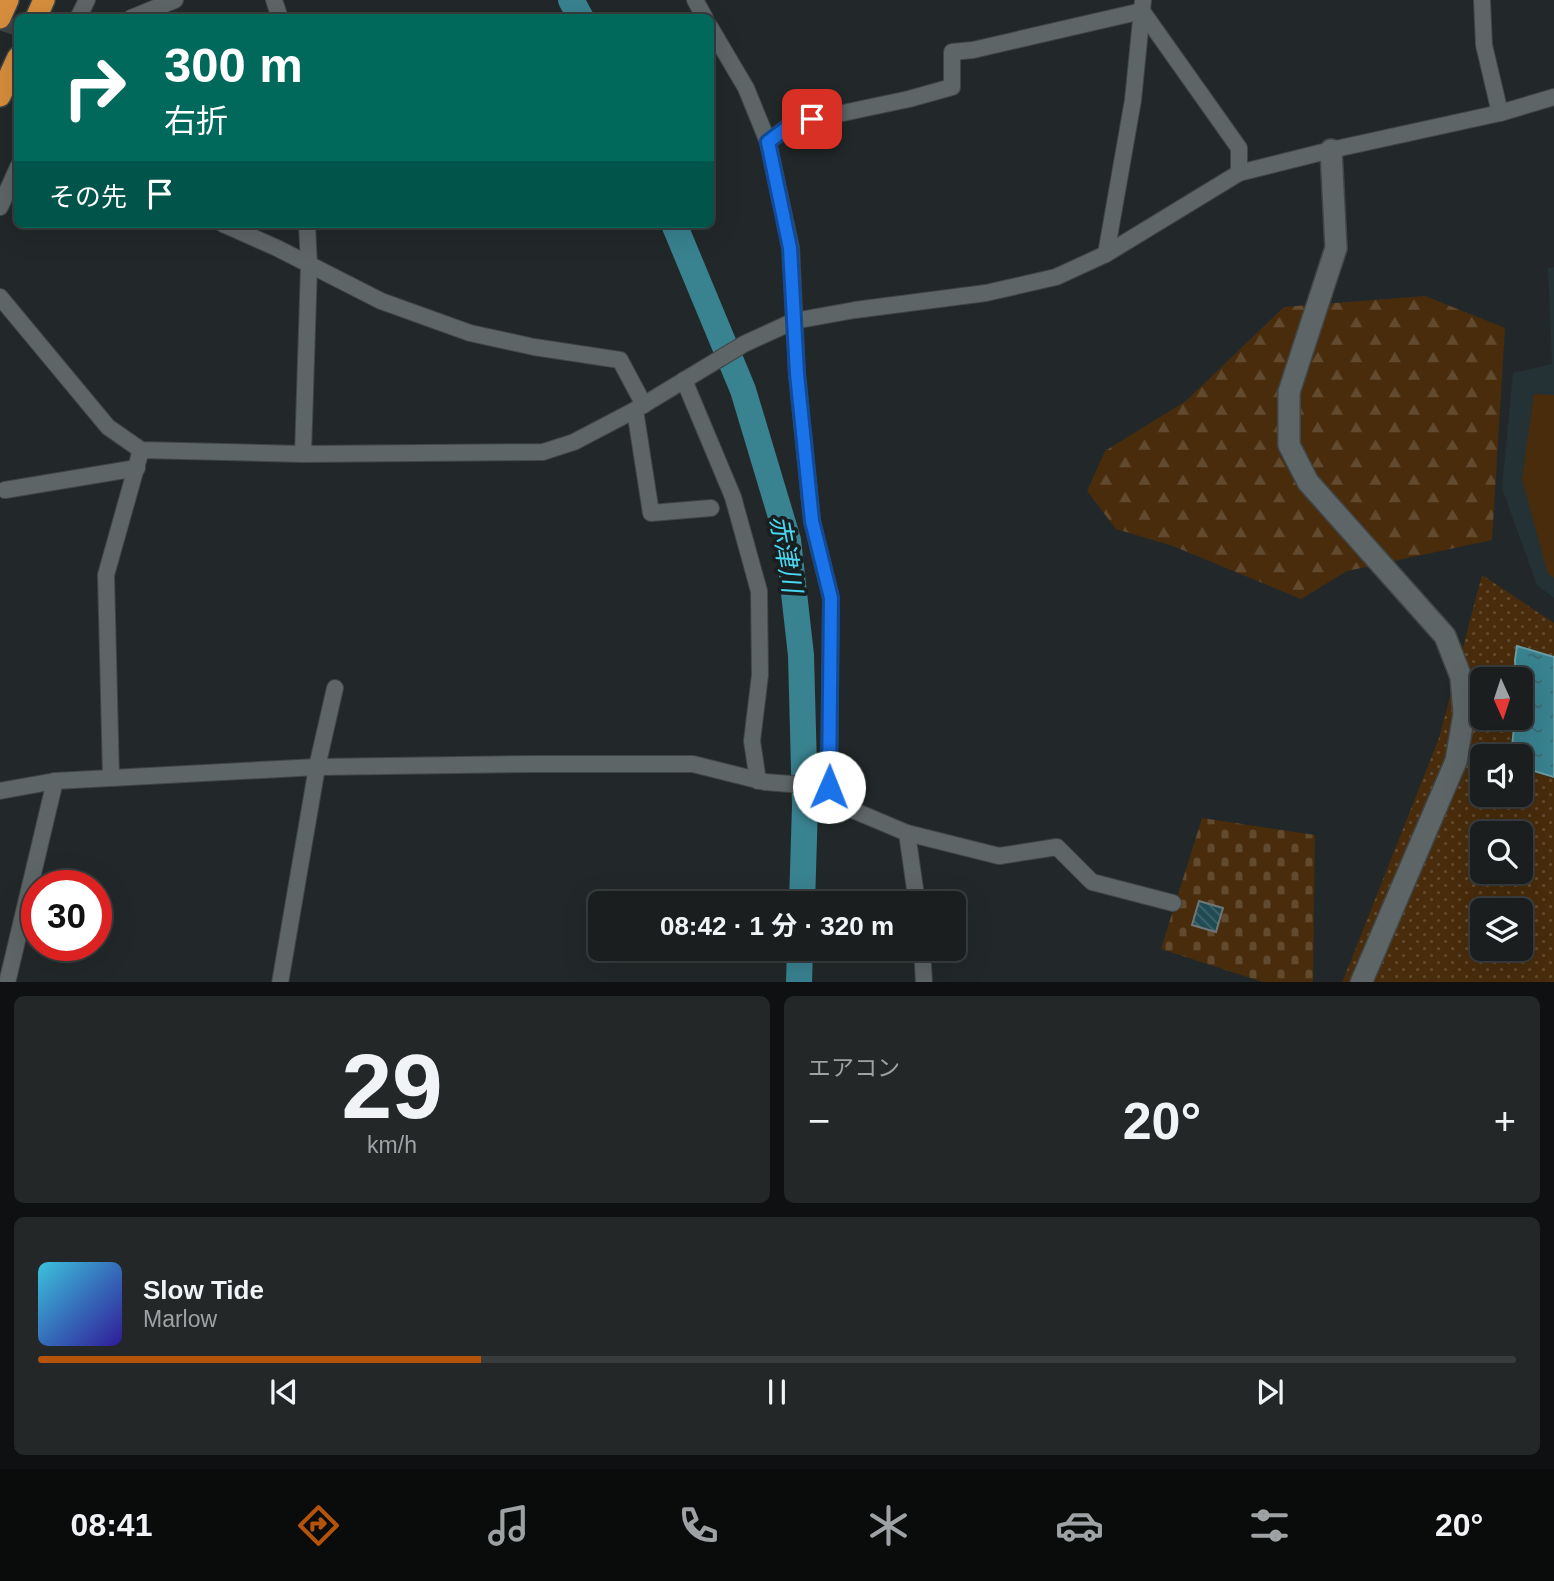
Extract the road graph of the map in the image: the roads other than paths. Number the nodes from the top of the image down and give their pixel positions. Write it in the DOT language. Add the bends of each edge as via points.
graph roads {
  1 [pos="8,0"];
  2 [pos="175,0"];
  3 [pos="1482,0"];
  4 [pos="1142,6"];
  5 [pos="141,14"];
  6 [pos="0,18"];
  7 [pos="714,34"];
  8 [pos="14,66"];
  9 [pos="0,96"];
  10 [pos="1554,97"];
  11 [pos="1500,113"];
  12 [pos="768,142"];
  13 [pos="1331,150"];
  14 [pos="1239,173"];
  15 [pos="14,175"];
  16 [pos="0,207"];
  17 [pos="232,228"];
  18 [pos="307,228"];
  19 [pos="1106,254"];
  20 [pos="309,266"];
  21 [pos="0,297"];
  22 [pos="794,321"];
  23 [pos="689,376"];
  24 [pos="639,408"];
  25 [pos="141,450"];
  26 [pos="303,454"];
  27 [pos="137,468"];
  28 [pos="5,490"];
  29 [pos="711,508"];
  30 [pos="335,688"];
  31 [pos="317,766"];
  32 [pos="111,777"];
  33 [pos="55,781"];
  34 [pos="761,781"];
  35 [pos="0,791"];
  36 [pos="829,800"];
  37 [pos="907,832"];
  38 [pos="914,891"];
  39 [pos="1173,903"];
  40 [pos="923,961"];
  41 [pos="7,982"];
  42 [pos="280,982"];
  43 [pos="924,982"];
  44 [pos="1361,982"];
  1 -- 6 [label="highway"];
  2 -- 5 [label="street"];
  3 -- 11 [label="street" via="1484,45"];
  4 -- 12 [label="street" via="952,52 952,87 792,124"];
  4 -- 14 [label="street" via="1239,148"];
  4 -- 19 [label="street" via="1133,100"];
  7 -- 12 [label="street" via="746,88"];
  8 -- 9 [label="highway"];
  10 -- 11 [label="street"];
  11 -- 13 [label="street"];
  12 -- 22 [label="street" via="790,248"];
  13 -- 14 [label="street"];
  13 -- 44 [label="street" via="1336,248 1289,392 1289,445 1308,482 1445,636 1461,677 1464,714 1456,761"];
  14 -- 19 [label="street"];
  15 -- 16 [label="street"];
  17 -- 20 [label="street"];
  18 -- 20 [label="street"];
  19 -- 22 [label="street" via="1056,277 986,293"];
  20 -- 24 [label="street" via="381,301 470,333 620,360"];
  20 -- 26 [label="street"];
  21 -- 25 [label="street" via="108,427"];
  22 -- 23 [label="street"];
  22 -- 34 [label="street" via="812,521 831,598 829,787"];
  23 -- 24 [label="street"];
  23 -- 34 [label="street" via="733,497 759,591 760,675 752,741"];
  24 -- 26 [label="street" via="574,442 543,452"];
  24 -- 29 [label="street" via="651,513"];
  25 -- 26 [label="street"];
  25 -- 27 [label="street"];
  27 -- 28 [label="street"];
  27 -- 32 [label="street" via="106,575"];
  30 -- 31 [label="street"];
  31 -- 32 [label="street"];
  31 -- 34 [label="street" via="693,764"];
  31 -- 42 [label="street"];
  32 -- 33 [label="street"];
  33 -- 35 [label="street"];
  33 -- 41 [label="street"];
  36 -- 37 [label="street"];
  37 -- 38 [label="street"];
  37 -- 39 [label="street" via="999,856 1057,847 1092,882"];
  40 -- 43 [label="street"];
}
